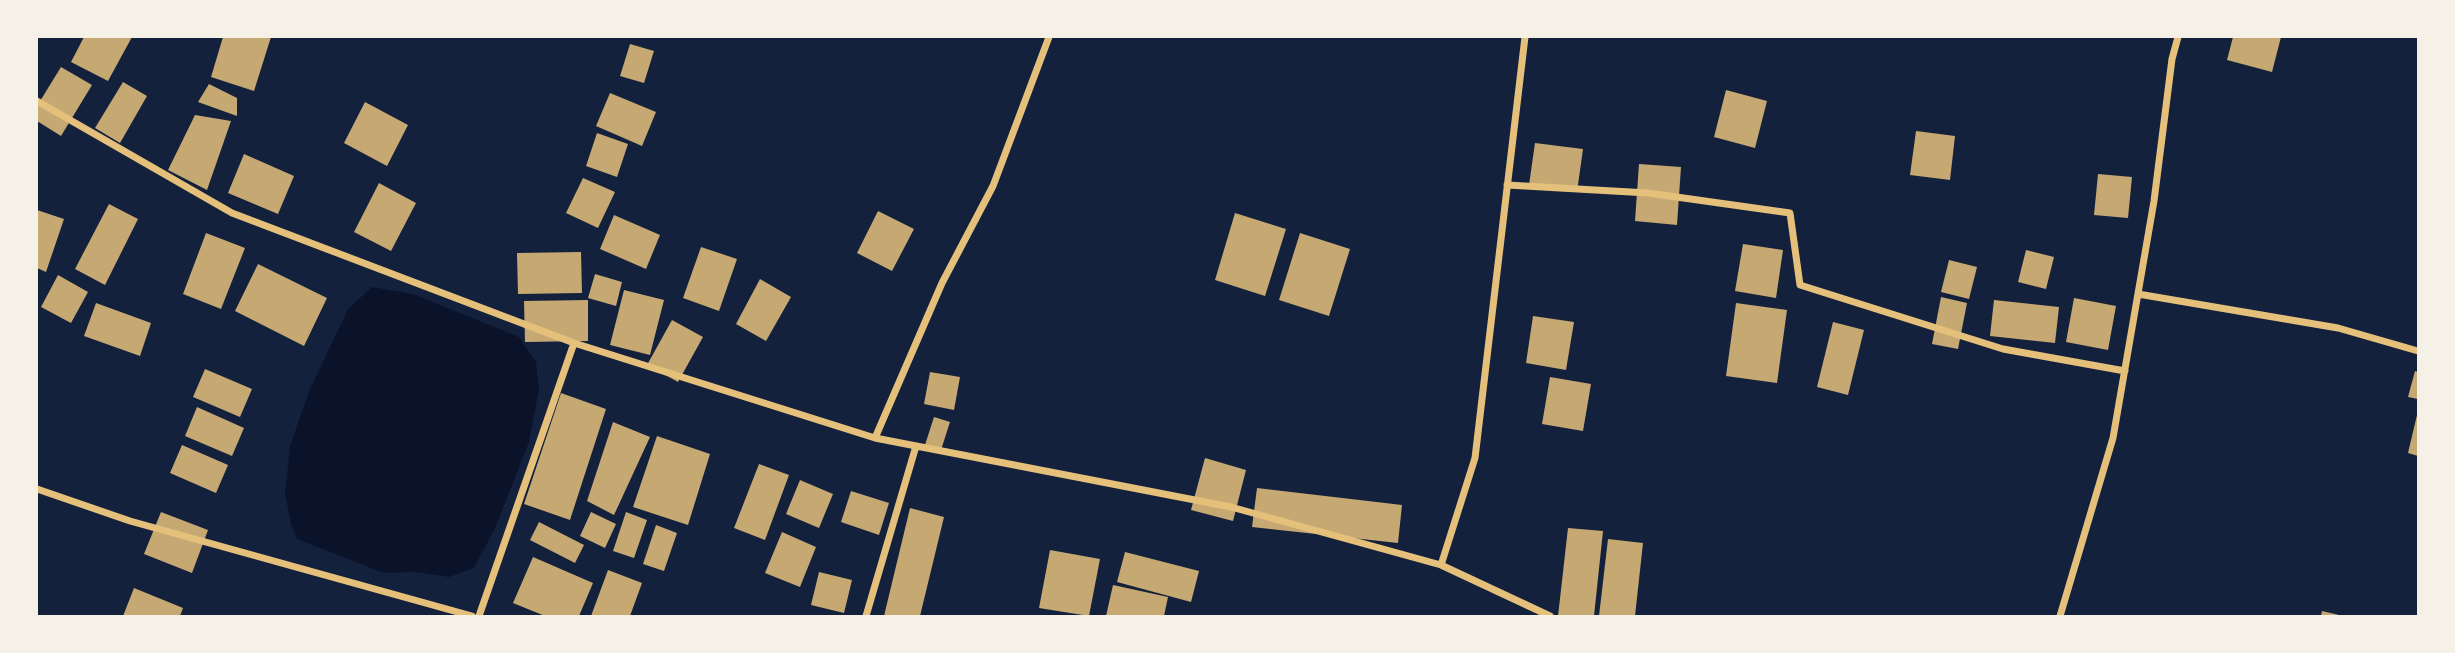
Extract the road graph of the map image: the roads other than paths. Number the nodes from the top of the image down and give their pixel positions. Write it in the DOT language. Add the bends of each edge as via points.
graph roads {
  1 [pos="1049,37"];
  2 [pos="1525,37"];
  3 [pos="2178,37"];
  4 [pos="37,101"];
  5 [pos="1507,185"];
  6 [pos="2138,294"];
  7 [pos="574,343"];
  8 [pos="2418,351"];
  9 [pos="2124,371"];
  10 [pos="875,438"];
  11 [pos="916,446"];
  12 [pos="37,489"];
  13 [pos="1441,565"];
  14 [pos="472,616"];
  15 [pos="479,616"];
  16 [pos="866,616"];
  17 [pos="1550,616"];
  18 [pos="2060,616"];
  1 -- 10 [label="street" via="993,187 942,283"];
  2 -- 5 [label="street"];
  3 -- 6 [label="street"];
  4 -- 7 [label="street" via="232,213"];
  5 -- 9 [label="street" via="1648,192 1790,213 1800,285 2003,349"];
  5 -- 13 [label="street" via="1475,458"];
  6 -- 8 [label="street" via="2338,328"];
  6 -- 9 [label="street"];
  7 -- 10 [label="street"];
  7 -- 15 [label="street"];
  9 -- 18 [label="street" via="2113,438"];
  10 -- 11 [label="street"];
  11 -- 13 [label="street" via="1231,507"];
  11 -- 16 [label="street"];
  12 -- 14 [label="street" via="130,521"];
  13 -- 17 [label="street"];
}
